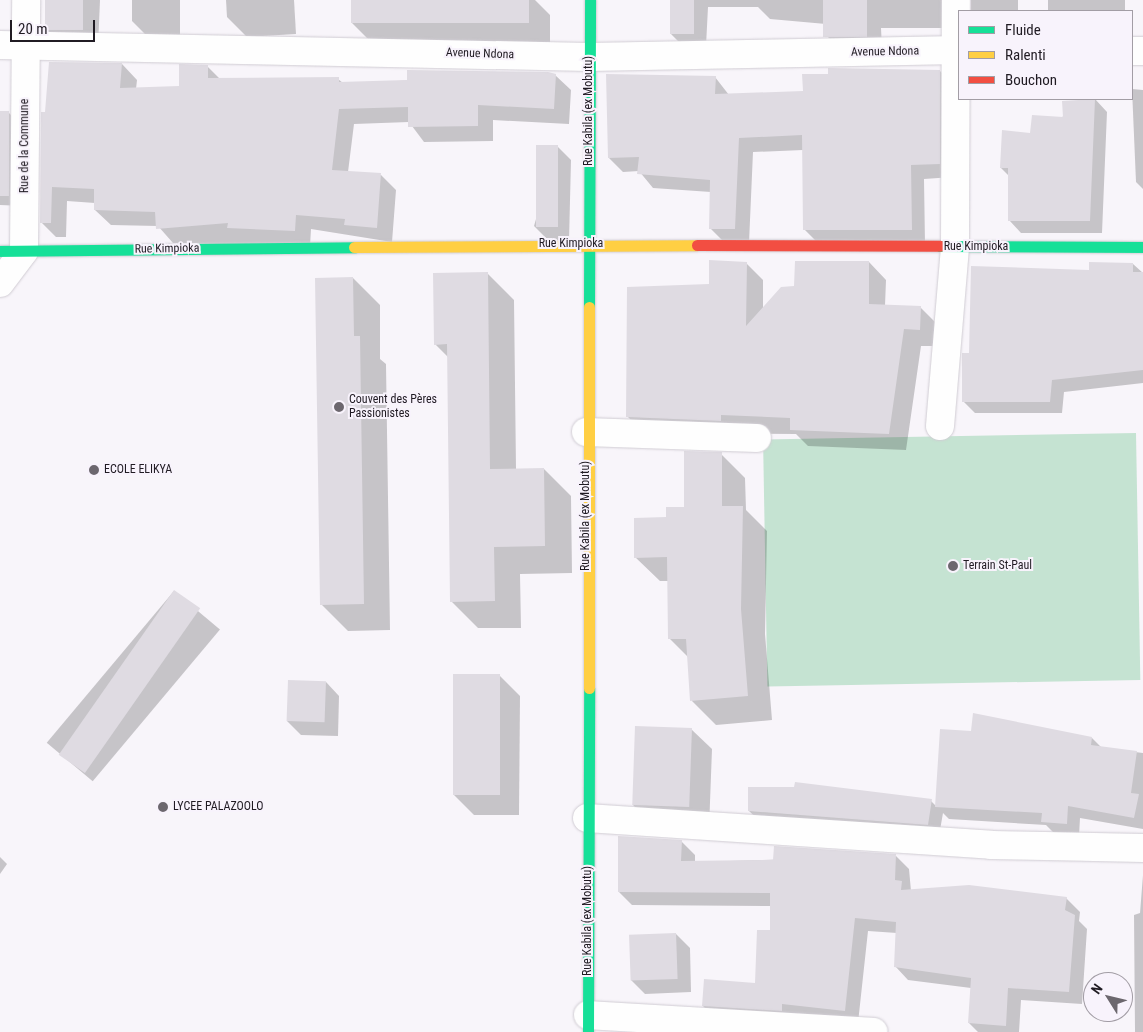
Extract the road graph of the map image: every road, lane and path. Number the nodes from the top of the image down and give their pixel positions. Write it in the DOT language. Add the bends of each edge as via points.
graph roads {
  1 [pos="26,0"];
  2 [pos="590,0"];
  3 [pos="956,0"];
  4 [pos="12,45"];
  5 [pos="957,50"];
  6 [pos="589,57"];
  7 [pos="588,244"];
  8 [pos="1143,246"];
  9 [pos="955,247"];
  10 [pos="12,251"];
  11 [pos="0,283"];
  12 [pos="940,426"];
  13 [pos="586,432"];
  14 [pos="757,438"];
  15 [pos="587,818"];
  16 [pos="1143,848"];
  17 [pos="588,1024"];
  18 [pos="872,1032"];
  1 -- 4 [label="street, Rue de la Commune"];
  2 -- 6 [label="street, Rue Kabila (ex Mobutu)"];
  3 -- 5 [label="street"];
  4 -- 6 [label="street, Avenue Ndona"];
  4 -- 10 [label="street, Rue de la Commune"];
  5 -- 6 [label="street, Avenue Ndona"];
  5 -- 9 [label="street"];
  6 -- 7 [label="street, Rue Kabila (ex Mobutu)"];
  7 -- 9 [label="street, Rue Kimpioka"];
  7 -- 10 [label="street, Rue Kimpioka"];
  7 -- 13 [label="street, Rue Kabila (ex Mobutu)"];
  8 -- 9 [label="street, Rue Kimpioka"];
  9 -- 12 [label="street"];
  10 -- 11 [label="street"];
  13 -- 14 [label="street"];
  13 -- 15 [label="street, Rue Kabila (ex Mobutu)"];
  15 -- 16 [label="street" via="992,845"];
  15 -- 17 [label="street, Rue Kabila (ex Mobutu)"];
  17 -- 18 [label="street"];
}
